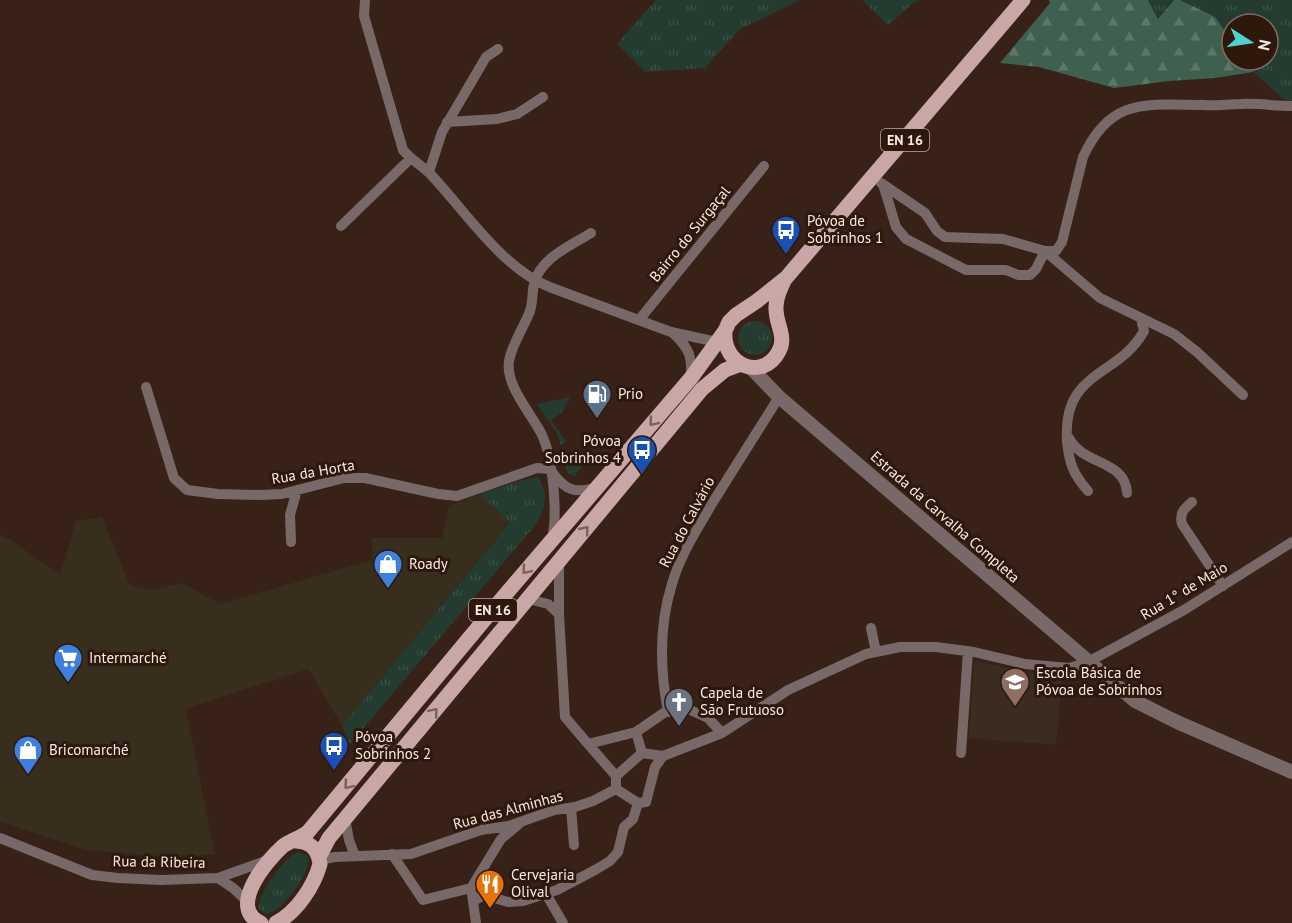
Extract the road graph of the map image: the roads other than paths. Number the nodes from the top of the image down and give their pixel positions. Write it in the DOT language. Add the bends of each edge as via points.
graph roads {
  1 [pos="365,0"];
  2 [pos="1023,0"];
  3 [pos="498,49"];
  4 [pos="543,97"];
  5 [pos="1292,106"];
  6 [pos="447,122"];
  7 [pos="410,159"];
  8 [pos="764,166"];
  9 [pos="429,172"];
  10 [pos="878,181"];
  11 [pos="341,226"];
  12 [pos="591,233"];
  13 [pos="1045,251"];
  14 [pos="786,278"];
  15 [pos="535,282"];
  16 [pos="744,310"];
  17 [pos="1141,319"];
  18 [pos="639,320"];
  19 [pos="778,322"];
  20 [pos="671,332"];
  21 [pos="721,337"];
  22 [pos="775,357"];
  23 [pos="746,366"];
  24 [pos="691,378"];
  25 [pos="146,387"];
  26 [pos="1243,395"];
  27 [pos="779,397"];
  28 [pos="1067,435"];
  29 [pos="550,469"];
  30 [pos="598,487"];
  31 [pos="297,490"];
  32 [pos="1088,491"];
  33 [pos="1127,493"];
  34 [pos="1192,501"];
  35 [pos="291,542"];
  36 [pos="551,542"];
  37 [pos="1292,542"];
  38 [pos="559,563"];
  39 [pos="1223,586"];
  40 [pos="528,599"];
  41 [pos="559,614"];
  42 [pos="871,628"];
  43 [pos="1074,650"];
  44 [pos="968,651"];
  45 [pos="876,652"];
  46 [pos="1088,662"];
  47 [pos="1069,668"];
  48 [pos="1107,679"];
  49 [pos="668,712"];
  50 [pos="636,732"];
  51 [pos="722,733"];
  52 [pos="588,744"];
  53 [pos="642,753"];
  54 [pos="961,753"];
  55 [pos="663,756"];
  56 [pos="1292,772"];
  57 [pos="616,776"];
  58 [pos="616,789"];
  59 [pos="638,803"];
  60 [pos="571,808"];
  61 [pos="345,819"];
  62 [pos="522,822"];
  63 [pos="0,838"];
  64 [pos="296,841"];
  65 [pos="574,844"];
  66 [pos="392,854"];
  67 [pos="355,856"];
  68 [pos="319,858"];
  69 [pos="272,859"];
  70 [pos="218,878"];
  71 [pos="471,888"];
  72 [pos="546,894"];
  73 [pos="473,901"];
  74 [pos="247,905"];
  75 [pos="239,923"];
  76 [pos="261,923"];
  77 [pos="276,923"];
  78 [pos="476,923"];
  79 [pos="563,923"];
  1 -- 7 [label="street" via="363,16 403,150"];
  2 -- 10 [label="main road, EN 16"];
  3 -- 6 [label="street" via="486,57"];
  4 -- 6 [label="street" via="517,114"];
  5 -- 13 [label="street" via="1157,104 1123,111 1103,126 1089,146 1062,242 1056,251"];
  6 -- 9 [label="street"];
  7 -- 9 [label="street"];
  7 -- 11 [label="street"];
  8 -- 18 [label="street, Bairro do Surgaçal"];
  9 -- 15 [label="street" via="514,267"];
  10 -- 13 [label="street" via="925,213 945,237 1002,239"];
  10 -- 13 [label="street" via="896,226 906,239 966,270 1006,270 1030,275"];
  10 -- 14 [label="main road, EN 16"];
  12 -- 15 [label="street" via="546,261"];
  13 -- 17 [label="street" via="1100,298"];
  14 -- 16 [label="main road, EN 16"];
  14 -- 19 [label="main road, EN 16" via="776,300"];
  15 -- 18 [label="street"];
  15 -- 29 [label="street" via="532,307 509,361 509,374 543,436"];
  16 -- 19 [label="main road" via="763,310"];
  16 -- 21 [label="main road, EN 16" via="729,322"];
  17 -- 26 [label="street" via="1174,334"];
  17 -- 28 [label="street" via="1144,331 1139,340 1075,394 1068,414"];
  18 -- 20 [label="street"];
  19 -- 22 [label="main road, EN 16" via="782,340"];
  20 -- 21 [label="street"];
  20 -- 24 [label="street" via="684,343 692,358"];
  21 -- 23 [label="main road" via="733,359"];
  21 -- 24 [label="main road, EN 16"];
  22 -- 23 [label="main road, EN 16" via="768,363"];
  22 -- 27 [label="street" via="769,376"];
  23 -- 27 [label="street, Estrada da Carvalha Completa"];
  38 -- 23 [label="main road, EN 16, one-way" via="702,388 725,370"];
  24 -- 30 [label="main road, EN 16, one-way"];
  25 -- 31 [label="street, Rua da Horta" via="174,478 187,490 242,495"];
  27 -- 43 [label="street, Estrada da Carvalha Completa"];
  27 -- 49 [label="street, Rua do Calvário" via="699,525 671,584 663,628"];
  28 -- 32 [label="street" via="1068,456 1075,476"];
  28 -- 33 [label="street" via="1073,447 1084,455 1120,473 1126,481"];
  29 -- 30 [label="street" via="562,485 574,490"];
  29 -- 31 [label="street, Rua da Horta" via="537,468 457,496 365,478 344,478"];
  29 -- 36 [label="street" via="555,506"];
  30 -- 36 [label="main road, EN 16"];
  31 -- 35 [label="street" via="290,515"];
  34 -- 39 [label="street" via="1183,510 1182,524"];
  36 -- 64 [label="main road, EN 16, one-way" via="308,832"];
  37 -- 39 [label="street, Rua 1° de Maio"];
  38 -- 40 [label="main road, EN 16"];
  38 -- 41 [label="street"];
  39 -- 46 [label="street, Rua 1° de Maio"];
  40 -- 41 [label="street" via="548,604"];
  61 -- 40 [label="main road, EN 16, one-way"];
  41 -- 52 [label="street" via="565,717"];
  42 -- 45 [label="street"];
  43 -- 46 [label="street, Estrada da Carvalha Completa"];
  43 -- 47 [label="street" via="1076,657"];
  44 -- 45 [label="street" via="900,647"];
  44 -- 47 [label="street" via="1024,664"];
  44 -- 54 [label="street"];
  45 -- 51 [label="street" via="788,690"];
  46 -- 47 [label="street, Rua 1° de Maio"];
  46 -- 48 [label="street, Estrada da Carvalha Completa"];
  47 -- 48 [label="street" via="1088,670"];
  48 -- 56 [label="street, Estrada da Carvalha Completa" via="1135,701"];
  49 -- 50 [label="street"];
  49 -- 51 [label="street" via="678,704 708,718"];
  50 -- 52 [label="street"];
  50 -- 53 [label="street"];
  51 -- 55 [label="street"];
  52 -- 57 [label="street"];
  53 -- 55 [label="street"];
  53 -- 57 [label="street"];
  55 -- 59 [label="street" via="655,766 646,802"];
  57 -- 58 [label="street"];
  58 -- 59 [label="street"];
  58 -- 60 [label="street, Rua das Alminhas"];
  59 -- 72 [label="street" via="633,819 624,827 618,852 610,861"];
  60 -- 62 [label="street, Rua das Alminhas"];
  60 -- 65 [label="street"];
  61 -- 67 [label="street"];
  61 -- 68 [label="main road, EN 16"];
  62 -- 66 [label="street, Rua das Alminhas" via="481,830 411,854"];
  62 -- 71 [label="street" via="501,839"];
  63 -- 70 [label="street, Rua da Ribeira" via="92,875 161,880"];
  64 -- 68 [label="main road" via="310,844"];
  64 -- 69 [label="main road, EN 16" via="282,847"];
  66 -- 67 [label="street, Rua das Alminhas"];
  66 -- 71 [label="street" via="423,900"];
  67 -- 68 [label="street"];
  68 -- 77 [label="main road, EN 16" via="318,872 304,897"];
  69 -- 70 [label="street, Rua da Ribeira"];
  69 -- 74 [label="main road, EN 16" via="263,868"];
  70 -- 74 [label="street, Rua da Ribeira"];
  71 -- 73 [label="street"];
  72 -- 73 [label="street" via="516,903 484,895"];
  72 -- 79 [label="street"];
  73 -- 78 [label="street"];
  74 -- 75 [label="main road, EN 16"];
  74 -- 76 [label="main road"];
}
